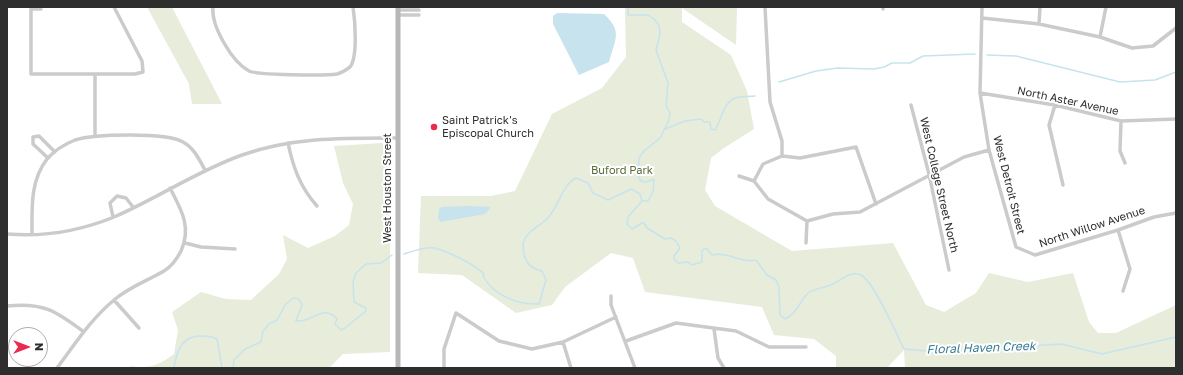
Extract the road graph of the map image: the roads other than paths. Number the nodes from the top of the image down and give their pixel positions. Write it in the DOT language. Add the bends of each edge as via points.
graph roads {
  1 [pos="114,7"];
  2 [pos="213,7"];
  3 [pos="353,7"];
  4 [pos="765,7"];
  5 [pos="982,7"];
  6 [pos="1040,7"];
  7 [pos="1106,7"];
  8 [pos="31,8"];
  9 [pos="41,9"];
  10 [pos="419,10"];
  11 [pos="398,11"];
  12 [pos="419,15"];
  13 [pos="982,18"];
  14 [pos="1039,24"];
  15 [pos="1176,28"];
  16 [pos="1100,37"];
  17 [pos="94,74"];
  18 [pos="980,93"];
  19 [pos="911,105"];
  20 [pos="1055,105"];
  21 [pos="1176,119"];
  22 [pos="1121,121"];
  23 [pos="94,136"];
  24 [pos="398,138"];
  25 [pos="288,143"];
  26 [pos="989,150"];
  27 [pos="54,152"];
  28 [pos="782,156"];
  29 [pos="48,158"];
  30 [pos="1125,163"];
  31 [pos="204,170"];
  32 [pos="929,174"];
  33 [pos="739,176"];
  34 [pos="754,181"];
  35 [pos="1063,185"];
  36 [pos="170,188"];
  37 [pos="876,204"];
  38 [pos="317,206"];
  39 [pos="133,207"];
  40 [pos="1176,213"];
  41 [pos="113,217"];
  42 [pos="807,221"];
  43 [pos="1118,230"];
  44 [pos="7,234"];
  45 [pos="32,235"];
  46 [pos="185,243"];
  47 [pos="806,243"];
  48 [pos="1016,247"];
  49 [pos="235,249"];
  50 [pos="949,270"];
  51 [pos="1123,291"];
  52 [pos="611,296"];
  53 [pos="114,300"];
  54 [pos="7,306"];
  55 [pos="616,317"];
  56 [pos="139,328"];
  57 [pos="714,329"];
  58 [pos="84,332"];
  59 [pos="626,341"];
  60 [pos="562,342"];
  61 [pos="806,347"];
  62 [pos="57,368"];
  63 [pos="398,368"];
  64 [pos="444,368"];
  65 [pos="571,368"];
  66 [pos="635,368"];
  67 [pos="724,368"];
  1 -- 17 [label="street" via="142,61 143,72"];
  2 -- 3 [label="street" via="215,23 230,52 245,69 257,73 337,74 349,67 354,58"];
  4 -- 28 [label="street" via="770,102 782,141"];
  5 -- 13 [label="street, West Detroit Street"];
  6 -- 14 [label="street"];
  7 -- 16 [label="street"];
  8 -- 9 [label="street"];
  8 -- 17 [label="street" via="31,74"];
  10 -- 11 [label="street"];
  11 -- 12 [label="street"];
  11 -- 24 [label="main road, West Houston Street"];
  13 -- 14 [label="street"];
  13 -- 18 [label="street, West Detroit Street"];
  14 -- 16 [label="street"];
  15 -- 16 [label="street" via="1153,46 1139,48"];
  17 -- 23 [label="street"];
  18 -- 20 [label="street, North Aster Avenue"];
  18 -- 26 [label="street, West Detroit Street"];
  19 -- 32 [label="street, West College Street North"];
  20 -- 22 [label="street, North Aster Avenue"];
  20 -- 35 [label="street" via="1049,125"];
  21 -- 22 [label="street, North Aster Avenue"];
  22 -- 30 [label="street" via="1120,151"];
  23 -- 27 [label="street" via="75,140"];
  23 -- 31 [label="street" via="171,137 188,146 197,155"];
  24 -- 25 [label="street" via="338,138"];
  24 -- 63 [label="main road, West Houston Street"];
  25 -- 31 [label="street" via="243,155"];
  25 -- 38 [label="street" via="296,176"];
  26 -- 32 [label="street" via="964,157"];
  26 -- 48 [label="street, West Detroit Street"];
  27 -- 29 [label="street"];
  27 -- 29 [label="street" via="41,137 34,136 33,144"];
  28 -- 34 [label="street" via="763,164"];
  28 -- 37 [label="street" via="800,158 856,147"];
  29 -- 45 [label="street" via="34,186"];
  31 -- 36 [label="street"];
  32 -- 37 [label="street"];
  32 -- 50 [label="street, West College Street North"];
  33 -- 34 [label="street"];
  34 -- 42 [label="street" via="768,200"];
  36 -- 39 [label="street"];
  36 -- 46 [label="street" via="186,221"];
  37 -- 42 [label="street" via="860,212 833,214"];
  39 -- 41 [label="street"];
  39 -- 41 [label="street" via="126,198 117,196 110,203"];
  40 -- 43 [label="street, North Willow Avenue" via="1154,217"];
  41 -- 45 [label="street" via="67,231"];
  42 -- 47 [label="street"];
  43 -- 48 [label="street, North Willow Avenue" via="1035,255"];
  43 -- 51 [label="street" via="1130,269"];
  44 -- 45 [label="street"];
  46 -- 49 [label="street" via="201,247"];
  46 -- 53 [label="street" via="170,267 129,288"];
  52 -- 55 [label="street" via="611,305"];
  53 -- 56 [label="street"];
  53 -- 58 [label="street" via="99,313"];
  54 -- 58 [label="street" via="41,306 59,314"];
  55 -- 59 [label="street"];
  55 -- 60 [label="street"];
  57 -- 59 [label="street" via="676,323"];
  57 -- 61 [label="street" via="736,331 769,347"];
  57 -- 67 [label="street" via="718,358"];
  58 -- 62 [label="street"];
  59 -- 66 [label="street"];
  60 -- 64 [label="street" via="532,349 499,341 456,313 444,349"];
  60 -- 65 [label="street"];
}
